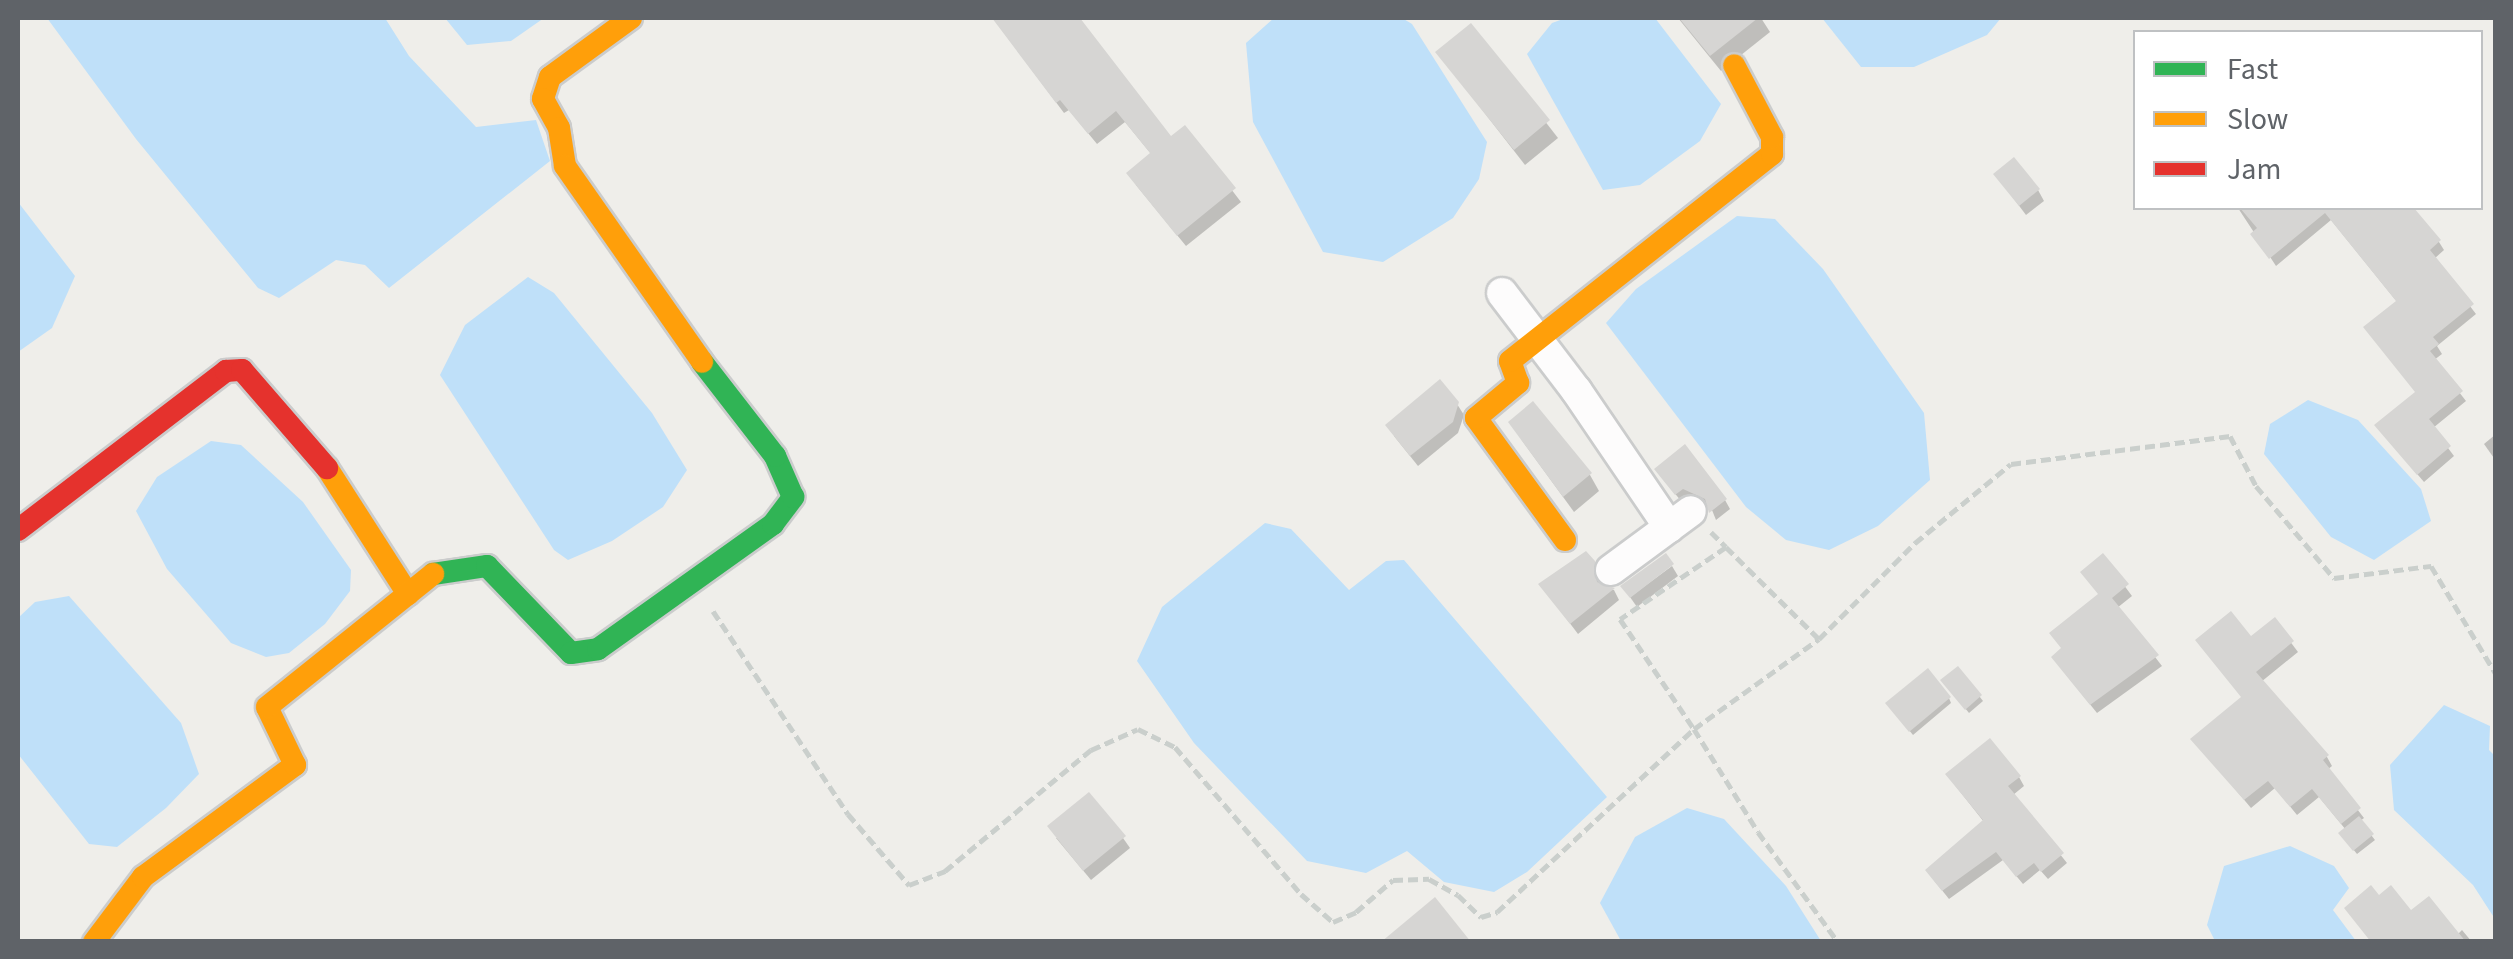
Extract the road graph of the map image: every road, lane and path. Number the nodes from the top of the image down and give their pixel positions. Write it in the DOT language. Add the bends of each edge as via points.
graph roads {
  1 [pos="631,18"];
  2 [pos="1734,65"];
  3 [pos="1502,293"];
  4 [pos="1536,338"];
  5 [pos="1680,519"];
  6 [pos="18,530"];
  7 [pos="1565,540"];
  8 [pos="1726,548"];
  9 [pos="1612,570"];
  10 [pos="694,581"];
  11 [pos="408,594"];
  12 [pos="1820,639"];
  13 [pos="2496,674"];
  14 [pos="1694,729"];
  15 [pos="94,942"];
  16 [pos="1838,942"];
  1 -- 10 [label="street" via="550,77 542,98 559,128 565,166 684,339 775,456 793,498 773,524"];
  2 -- 4 [label="street" via="1772,137 1772,154"];
  3 -- 4 [label="street"];
  4 -- 5 [label="street"];
  4 -- 7 [label="street" via="1510,361 1518,383 1476,418"];
  5 -- 8 [label="path"];
  5 -- 9 [label="street"];
  6 -- 11 [label="street" via="226,371 242,370 327,468"];
  8 -- 12 [label="path"];
  8 -- 14 [label="path" via="1620,619"];
  10 -- 11 [label="street" via="598,649 571,652 487,566 437,572"];
  10 -- 14 [label="path" via="848,814 909,885 946,871 1091,750 1138,729 1175,747 1300,894 1334,922 1393,880 1429,879 1481,917 1497,912"];
  11 -- 15 [label="street" via="266,707 295,765 143,877"];
  12 -- 13 [label="path" via="1915,542 2011,464 2230,436 2256,486 2334,578 2431,566"];
  12 -- 14 [label="path"];
  14 -- 16 [label="path"];
}
